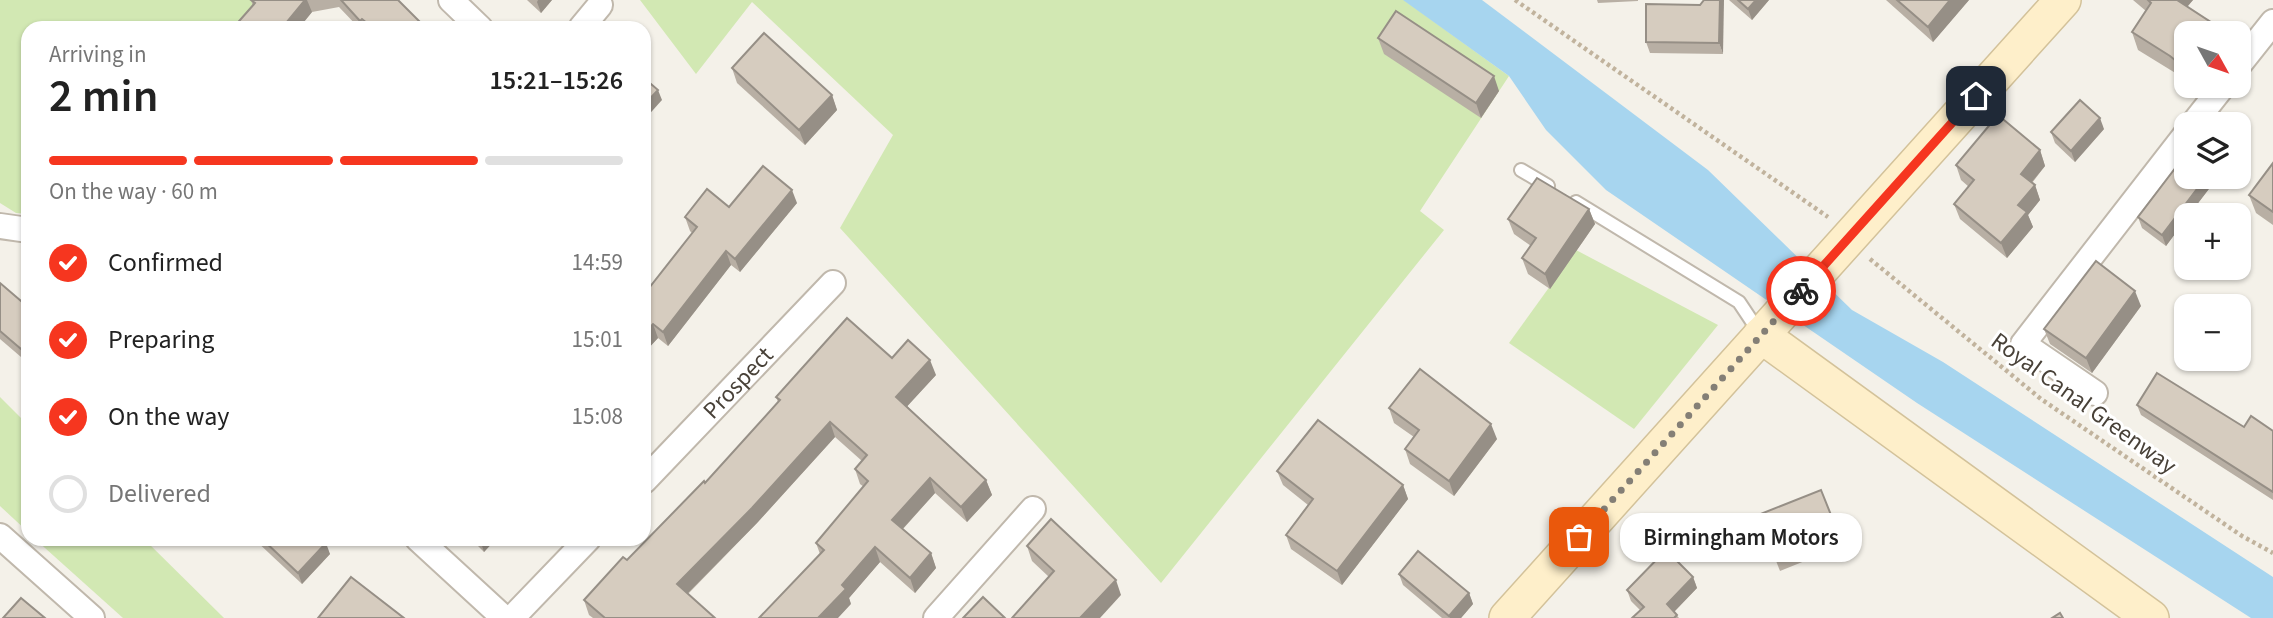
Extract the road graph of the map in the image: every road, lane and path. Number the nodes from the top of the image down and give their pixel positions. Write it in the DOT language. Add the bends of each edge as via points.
graph roads {
  1 [pos="451,0"];
  2 [pos="1515,0"];
  3 [pos="2063,0"];
  4 [pos="600,5"];
  5 [pos="473,21"];
  6 [pos="587,21"];
  7 [pos="2273,22"];
  8 [pos="2251,50"];
  9 [pos="2214,98"];
  10 [pos="2202,112"];
  11 [pos="2174,149"];
  12 [pos="1521,170"];
  13 [pos="0,226"];
  14 [pos="21,229"];
  15 [pos="1843,245"];
  16 [pos="833,283"];
  17 [pos="1772,323"];
  18 [pos="2095,393"];
  19 [pos="651,474"];
  20 [pos="1033,509"];
  21 [pos="0,536"];
  22 [pos="426,546"];
  23 [pos="581,546"];
  24 [pos="2273,553"];
  25 [pos="92,618"];
  26 [pos="504,618"];
  27 [pos="513,618"];
  28 [pos="936,618"];
  29 [pos="1507,618"];
  30 [pos="2151,618"];
  1 -- 5 [label="street"];
  2 -- 15 [label="path, Royal Canal Greenway"];
  3 -- 15 [label="main road"];
  4 -- 6 [label="street"];
  7 -- 8 [label="street"];
  9 -- 10 [label="street"];
  11 -- 18 [label="street" via="2023,344"];
  12 -- 17 [label="lane"];
  13 -- 14 [label="street"];
  15 -- 17 [label="main road"];
  15 -- 24 [label="path, Royal Canal Greenway" via="1867,257 2040,399"];
  16 -- 19 [label="street, Prospect"];
  17 -- 29 [label="main road"];
  17 -- 30 [label="main road"];
  20 -- 28 [label="street"];
  21 -- 25 [label="street"];
  22 -- 26 [label="street"];
  23 -- 27 [label="street"];
}
